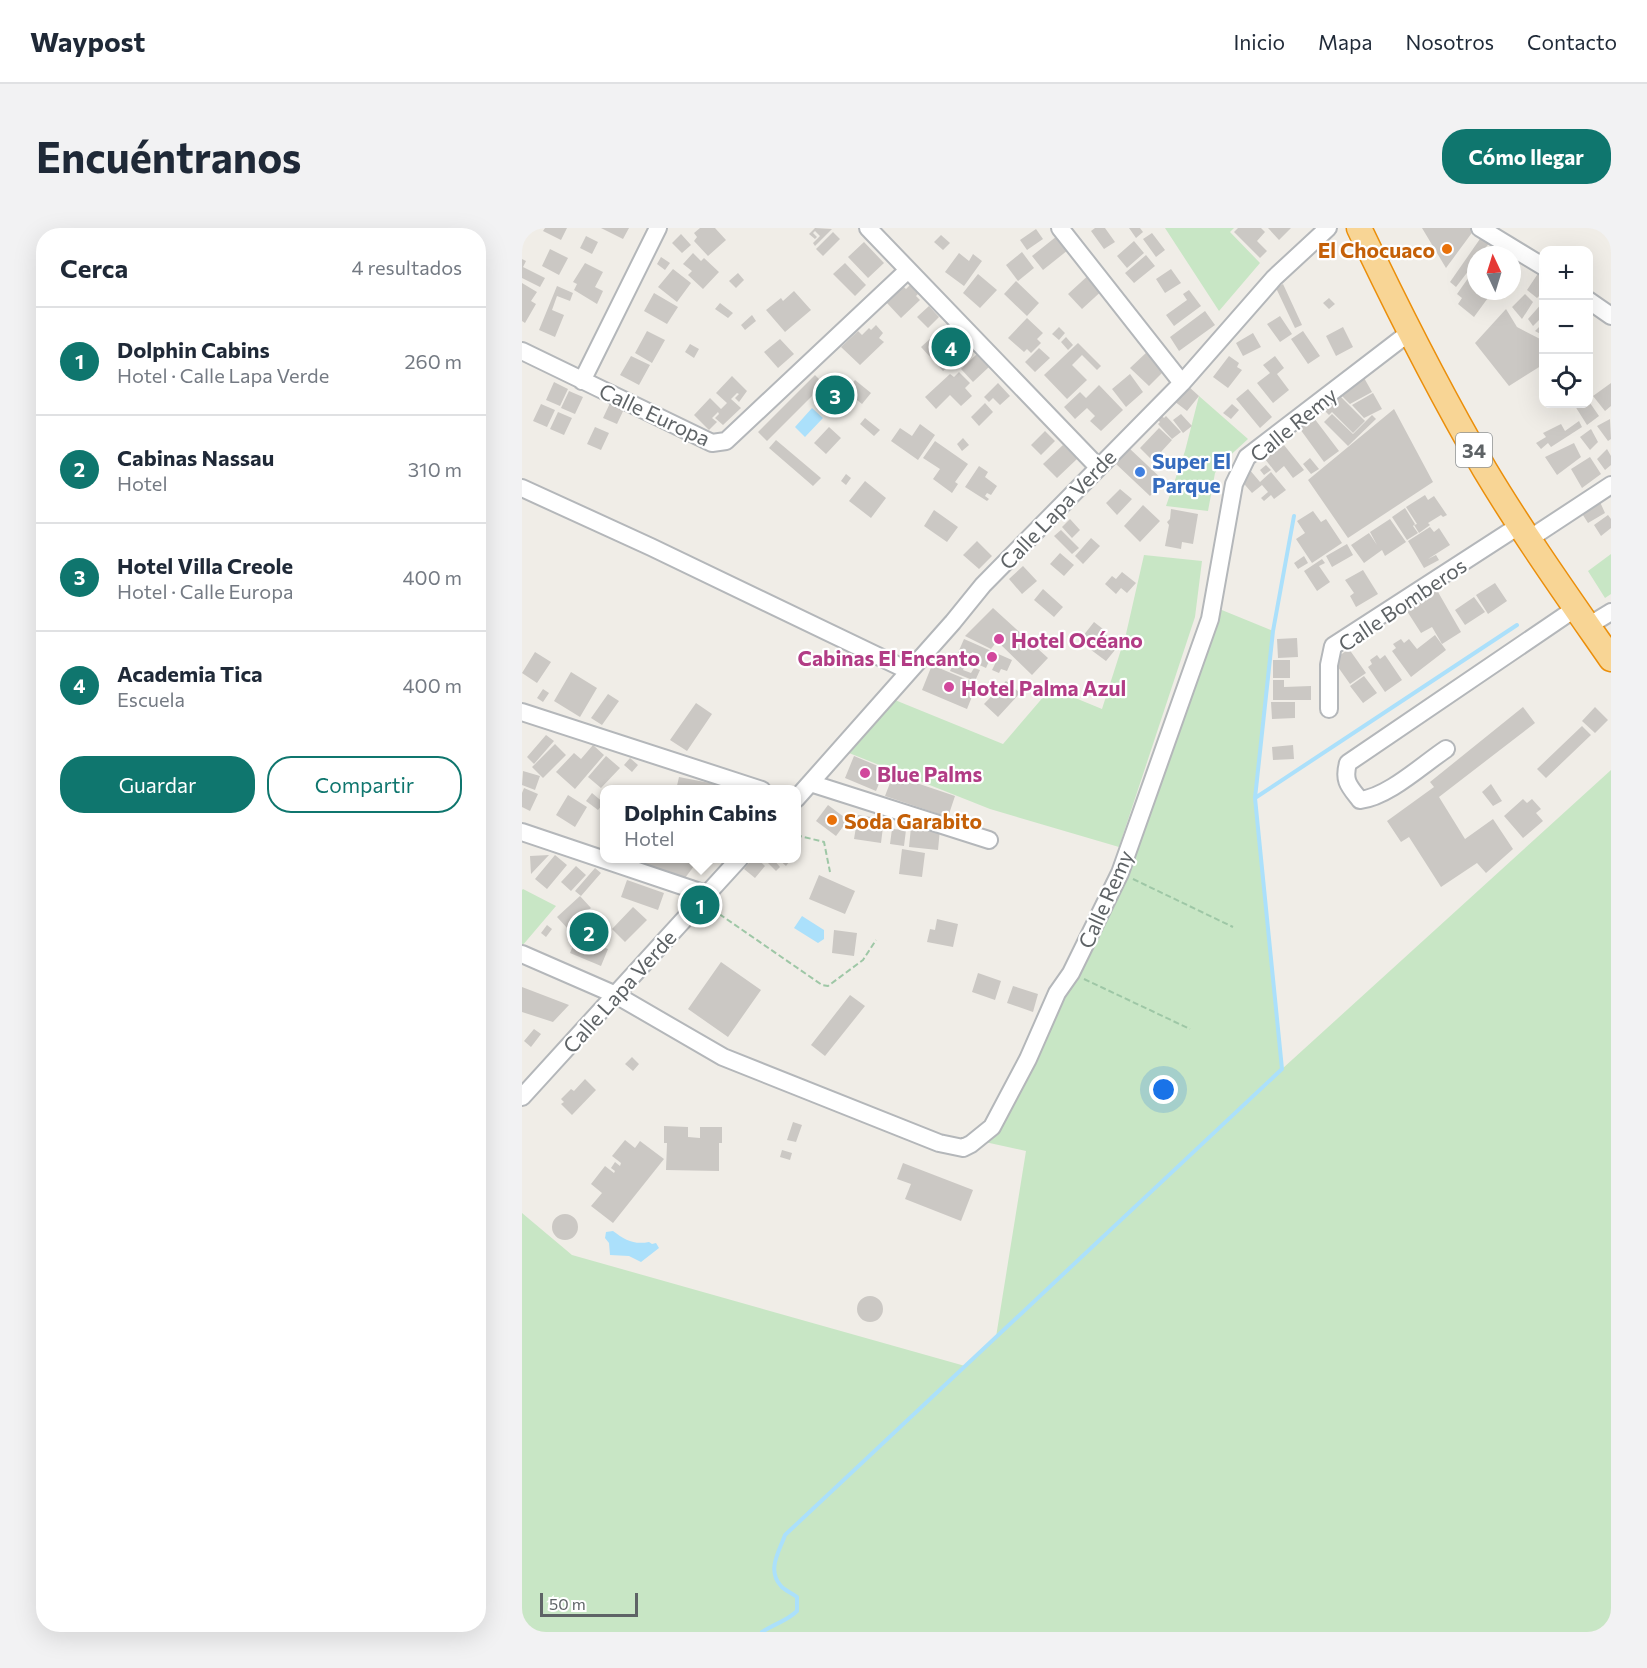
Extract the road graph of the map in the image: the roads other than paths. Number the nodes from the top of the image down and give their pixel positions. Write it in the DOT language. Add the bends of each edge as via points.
graph roads {
  1 [pos="658,228"];
  2 [pos="868,228"];
  3 [pos="1060,228"];
  4 [pos="1328,228"];
  5 [pos="1359,228"];
  6 [pos="1480,228"];
  7 [pos="1539,264"];
  8 [pos="909,270"];
  9 [pos="1593,303"];
  10 [pos="1611,316"];
  11 [pos="1410,332"];
  12 [pos="522,351"];
  13 [pos="582,381"];
  14 [pos="1182,383"];
  15 [pos="1098,467"];
  16 [pos="1611,485"];
  17 [pos="522,488"];
  18 [pos="1525,532"];
  19 [pos="1611,612"];
  20 [pos="1582,617"];
  21 [pos="1611,659"];
  22 [pos="909,671"];
  23 [pos="1329,709"];
  24 [pos="522,712"];
  25 [pos="1446,749"];
  26 [pos="810,783"];
  27 [pos="750,785"];
  28 [pos="801,793"];
  29 [pos="522,832"];
  30 [pos="989,840"];
  31 [pos="600,860"];
  32 [pos="607,863"];
  33 [pos="735,863"];
  34 [pos="703,898"];
  35 [pos="522,954"];
  36 [pos="616,995"];
  37 [pos="526,1089"];
  1 -- 13 [label="street"];
  2 -- 8 [label="street"];
  3 -- 14 [label="street"];
  4 -- 14 [label="street, Calle Lapa Verde" via="1274,278"];
  5 -- 11 [label="highway, 34"];
  6 -- 7 [label="street"];
  8 -- 13 [label="street, Calle Europa" via="726,441 712,443"];
  8 -- 15 [label="street"];
  9 -- 10 [label="street"];
  11 -- 18 [label="highway, 34" via="1485,470"];
  11 -- 36 [label="street, Calle Remy" via="1247,458 1234,484 1210,619 1120,873 1071,973 1056,993 1028,1059 992,1127 963,1148 939,1143 723,1057"];
  12 -- 13 [label="street, Calle Europa"];
  14 -- 15 [label="street, Calle Lapa Verde"];
  15 -- 22 [label="street, Calle Lapa Verde" via="983,585"];
  16 -- 18 [label="street"];
  17 -- 22 [label="street"];
  18 -- 20 [label="highway, 34"];
  18 -- 23 [label="street, Calle Bomberos" via="1333,646"];
  19 -- 20 [label="street"];
  20 -- 21 [label="highway, 34"];
  20 -- 25 [label="street" via="1348,763 1348,784 1360,800 1370,799"];
  22 -- 26 [label="street, Calle Lapa Verde"];
  24 -- 27 [label="street"];
  26 -- 28 [label="street, Calle Lapa Verde"];
  26 -- 30 [label="street"];
  29 -- 31 [label="street"];
  32 -- 34 [label="street"];
  33 -- 34 [label="street, Calle Lapa Verde"];
  34 -- 36 [label="street, Calle Lapa Verde"];
  35 -- 36 [label="street"];
  36 -- 37 [label="street, Calle Lapa Verde"];
}
